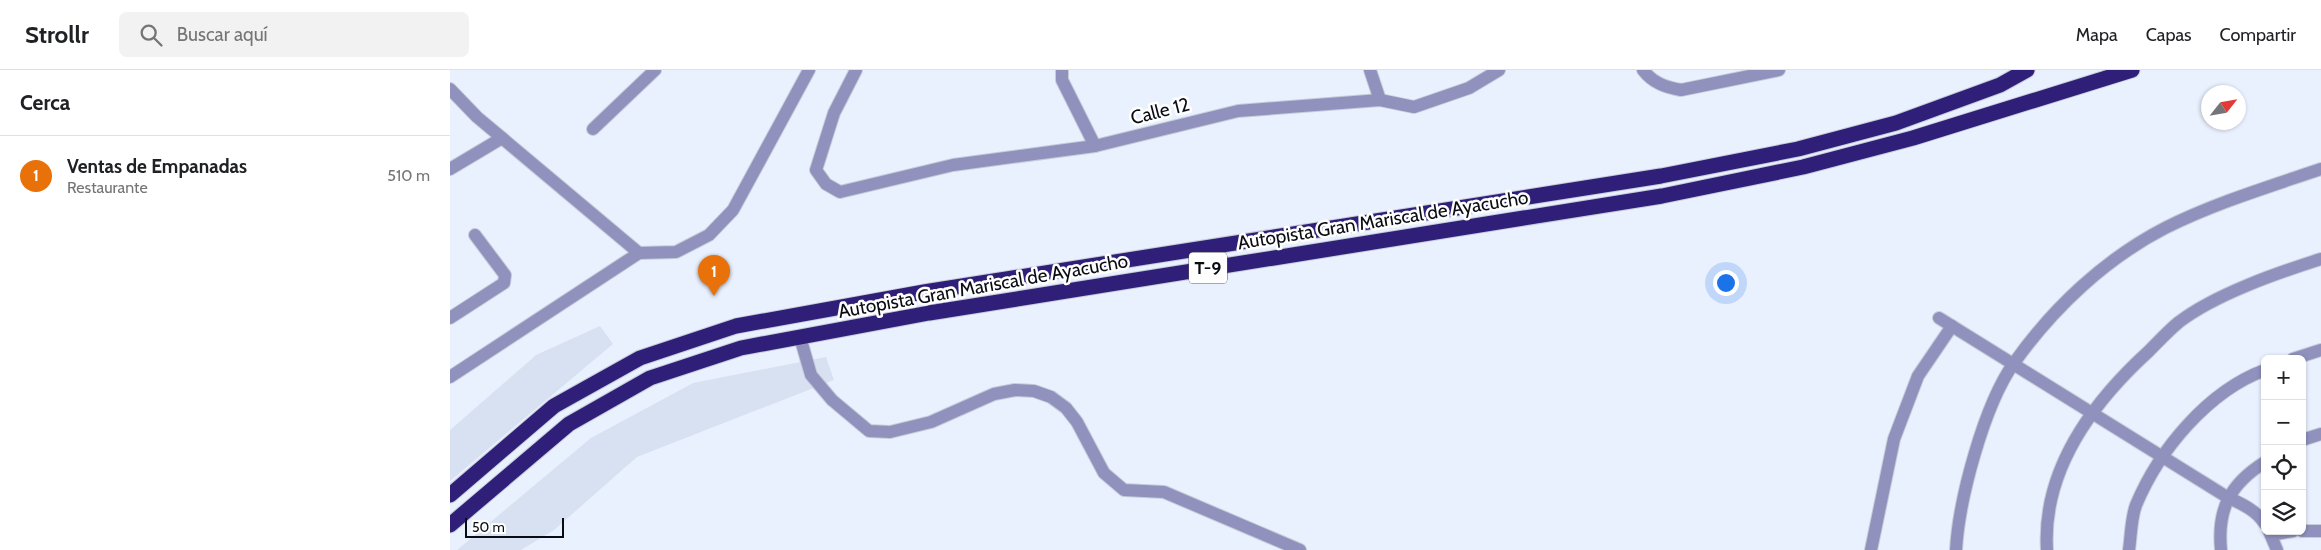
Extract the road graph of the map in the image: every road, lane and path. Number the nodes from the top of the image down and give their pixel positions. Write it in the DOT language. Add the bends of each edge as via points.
graph roads {
  1 [pos="655,70"];
  2 [pos="809,70"];
  3 [pos="856,70"];
  4 [pos="1062,70"];
  5 [pos="1370,70"];
  6 [pos="1499,70"];
  7 [pos="1643,70"];
  8 [pos="1779,70"];
  9 [pos="2027,70"];
  10 [pos="2132,70"];
  11 [pos="450,89"];
  12 [pos="1380,100"];
  13 [pos="593,129"];
  14 [pos="502,138"];
  15 [pos="1095,146"];
  16 [pos="450,169"];
  17 [pos="2321,169"];
  18 [pos="475,235"];
  19 [pos="639,253"];
  20 [pos="2321,259"];
  21 [pos="450,318"];
  22 [pos="1939,318"];
  23 [pos="1952,326"];
  24 [pos="800,337"];
  25 [pos="2321,350"];
  26 [pos="2305,355"];
  27 [pos="2013,364"];
  28 [pos="2261,372"];
  29 [pos="450,377"];
  30 [pos="2092,414"];
  31 [pos="2321,434"];
  32 [pos="2306,439"];
  33 [pos="2161,456"];
  34 [pos="2261,464"];
  35 [pos="450,495"];
  36 [pos="2228,497"];
  37 [pos="2261,519"];
  38 [pos="450,525"];
  39 [pos="2321,530"];
  40 [pos="2306,531"];
  41 [pos="2271,535"];
  42 [pos="1300,550"];
  43 [pos="1871,550"];
  44 [pos="1956,550"];
  45 [pos="2047,550"];
  46 [pos="2129,550"];
  47 [pos="2221,550"];
  48 [pos="2277,550"];
  1 -- 13 [label="street"];
  2 -- 19 [label="street" via="734,210 709,235 676,252"];
  3 -- 15 [label="street, Calle 12" via="834,113 816,170 826,184 840,192 953,165"];
  4 -- 15 [label="street" via="1062,80"];
  5 -- 12 [label="street"];
  6 -- 12 [label="street, Calle 12" via="1469,88 1414,107"];
  7 -- 8 [label="street" via="1651,80 1681,90"];
  9 -- 35 [label="highway, Autopista Gran Mariscal de Ayacucho / T-9" via="2000,85 1896,123 1798,149 1671,174 934,291 736,326 640,358 554,406"];
  10 -- 24 [label="highway, Autopista Gran Mariscal de Ayacucho / T-9" via="2011,109 1803,167 1662,196 928,313"];
  11 -- 14 [label="street"];
  12 -- 15 [label="street, Calle 12" via="1238,111"];
  14 -- 16 [label="street"];
  14 -- 19 [label="street"];
  17 -- 27 [label="street" via="2224,202 2164,228 2105,267 2059,306"];
  18 -- 21 [label="street" via="501,266 504,283"];
  19 -- 29 [label="street"];
  20 -- 30 [label="street" via="2229,294 2180,322 2119,379"];
  22 -- 23 [label="street"];
  23 -- 27 [label="street"];
  23 -- 43 [label="street" via="1918,376 1894,439"];
  24 -- 38 [label="highway, Autopista Gran Mariscal de Ayacucho / T-9" via="741,348 650,378 568,424"];
  24 -- 42 [label="street" via="811,375 832,400 869,431 890,432 924,424 1005,391 1043,394 1059,402 1072,415 1104,473 1124,490 1164,492"];
  25 -- 26 [label="street"];
  27 -- 30 [label="street"];
  27 -- 44 [label="street" via="1991,408 1975,454"];
  28 -- 33 [label="street" via="2244,378 2214,398"];
  30 -- 33 [label="street"];
  30 -- 45 [label="street" via="2078,433 2055,482 2046,537"];
  31 -- 32 [label="street"];
  33 -- 36 [label="street"];
  33 -- 46 [label="street" via="2135,506"];
  34 -- 36 [label="street"];
  36 -- 37 [label="street" via="2255,512"];
  36 -- 47 [label="street" via="2220,526"];
  39 -- 40 [label="street"];
  41 -- 48 [label="street"];
}
